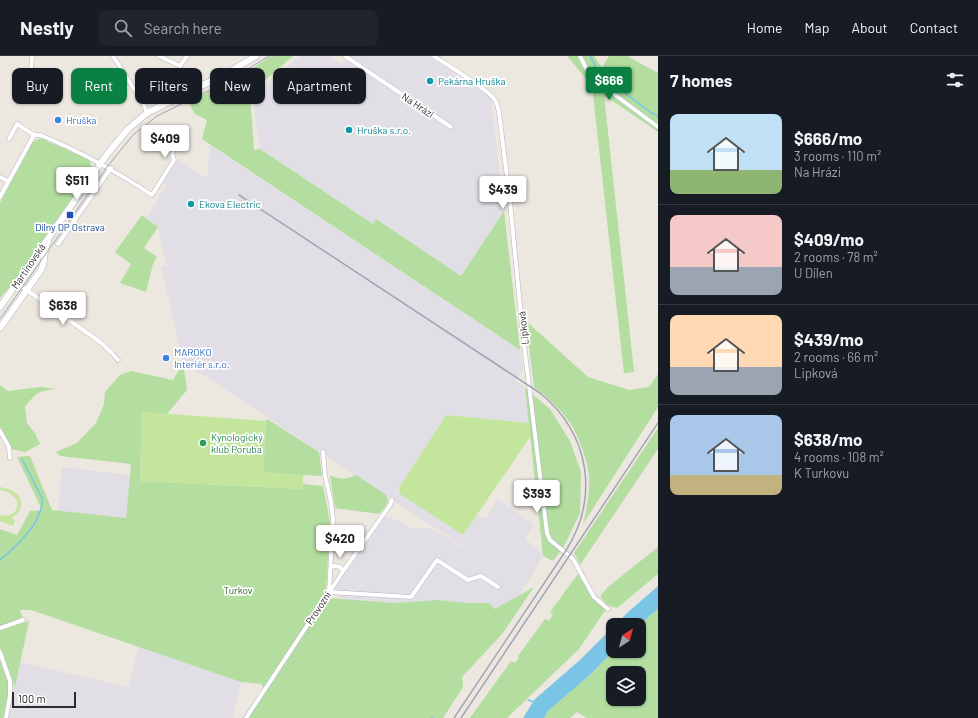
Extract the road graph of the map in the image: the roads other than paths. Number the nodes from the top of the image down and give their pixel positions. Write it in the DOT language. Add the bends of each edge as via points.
graph roads {
  1 [pos="32,56"];
  2 [pos="113,56"];
  3 [pos="160,56"];
  4 [pos="187,56"];
  5 [pos="256,56"];
  6 [pos="345,56"];
  7 [pos="434,56"];
  8 [pos="580,56"];
  9 [pos="31,68"];
  10 [pos="147,113"];
  11 [pos="451,127"];
  12 [pos="658,127"];
  13 [pos="187,129"];
  14 [pos="34,135"];
  15 [pos="9,139"];
  16 [pos="101,163"];
  17 [pos="111,168"];
  18 [pos="0,177"];
  19 [pos="8,181"];
  20 [pos="0,197"];
  21 [pos="57,226"];
  22 [pos="58,244"];
  23 [pos="17,283"];
  24 [pos="27,290"];
  25 [pos="0,307"];
  26 [pos="0,328"];
  27 [pos="118,360"];
  28 [pos="0,431"];
  29 [pos="323,452"];
  30 [pos="10,458"];
  31 [pos="392,500"];
  32 [pos="331,567"];
  33 [pos="343,571"];
  34 [pos="498,587"];
  35 [pos="329,592"];
  36 [pos="608,609"];
  37 [pos="23,620"];
  38 [pos="0,628"];
  39 [pos="0,652"];
  40 [pos="6,718"];
  41 [pos="246,718"];
  1 -- 9 [label="street"];
  2 -- 10 [label="street"];
  3 -- 4 [label="street" via="180,66"];
  5 -- 10 [label="street, Martinovská" via="227,74"];
  6 -- 11 [label="street, Na Hrázi"];
  7 -- 36 [label="street, Lipková" via="496,101 510,202 547,533 550,540 573,559 594,597"];
  8 -- 12 [label="street" via="587,70 599,83"];
  10 -- 16 [label="street, Martinovská" via="128,129"];
  13 -- 17 [label="street" via="174,149 174,160 152,195"];
  14 -- 15 [label="street" via="16,124"];
  14 -- 16 [label="street" via="40,135"];
  14 -- 19 [label="street"];
  16 -- 17 [label="street"];
  16 -- 21 [label="street, Martinovská"];
  17 -- 22 [label="street"];
  18 -- 19 [label="street"];
  19 -- 20 [label="street"];
  21 -- 23 [label="street, Martinovská"];
  21 -- 24 [label="street, Martinovská" via="45,245 41,270"];
  23 -- 24 [label="street"];
  23 -- 25 [label="street, Martinovská"];
  24 -- 26 [label="street, Martinovská"];
  24 -- 27 [label="street" via="100,342"];
  28 -- 30 [label="street" via="9,447"];
  29 -- 32 [label="street" via="333,520"];
  31 -- 33 [label="street, Provozní"];
  32 -- 33 [label="street" via="340,567"];
  32 -- 35 [label="street"];
  33 -- 35 [label="street, Provozní"];
  34 -- 35 [label="street" via="481,576 468,580 437,560 412,597"];
  35 -- 41 [label="street, Provozní"];
  37 -- 38 [label="street"];
  39 -- 40 [label="street" via="10,681"];
}
